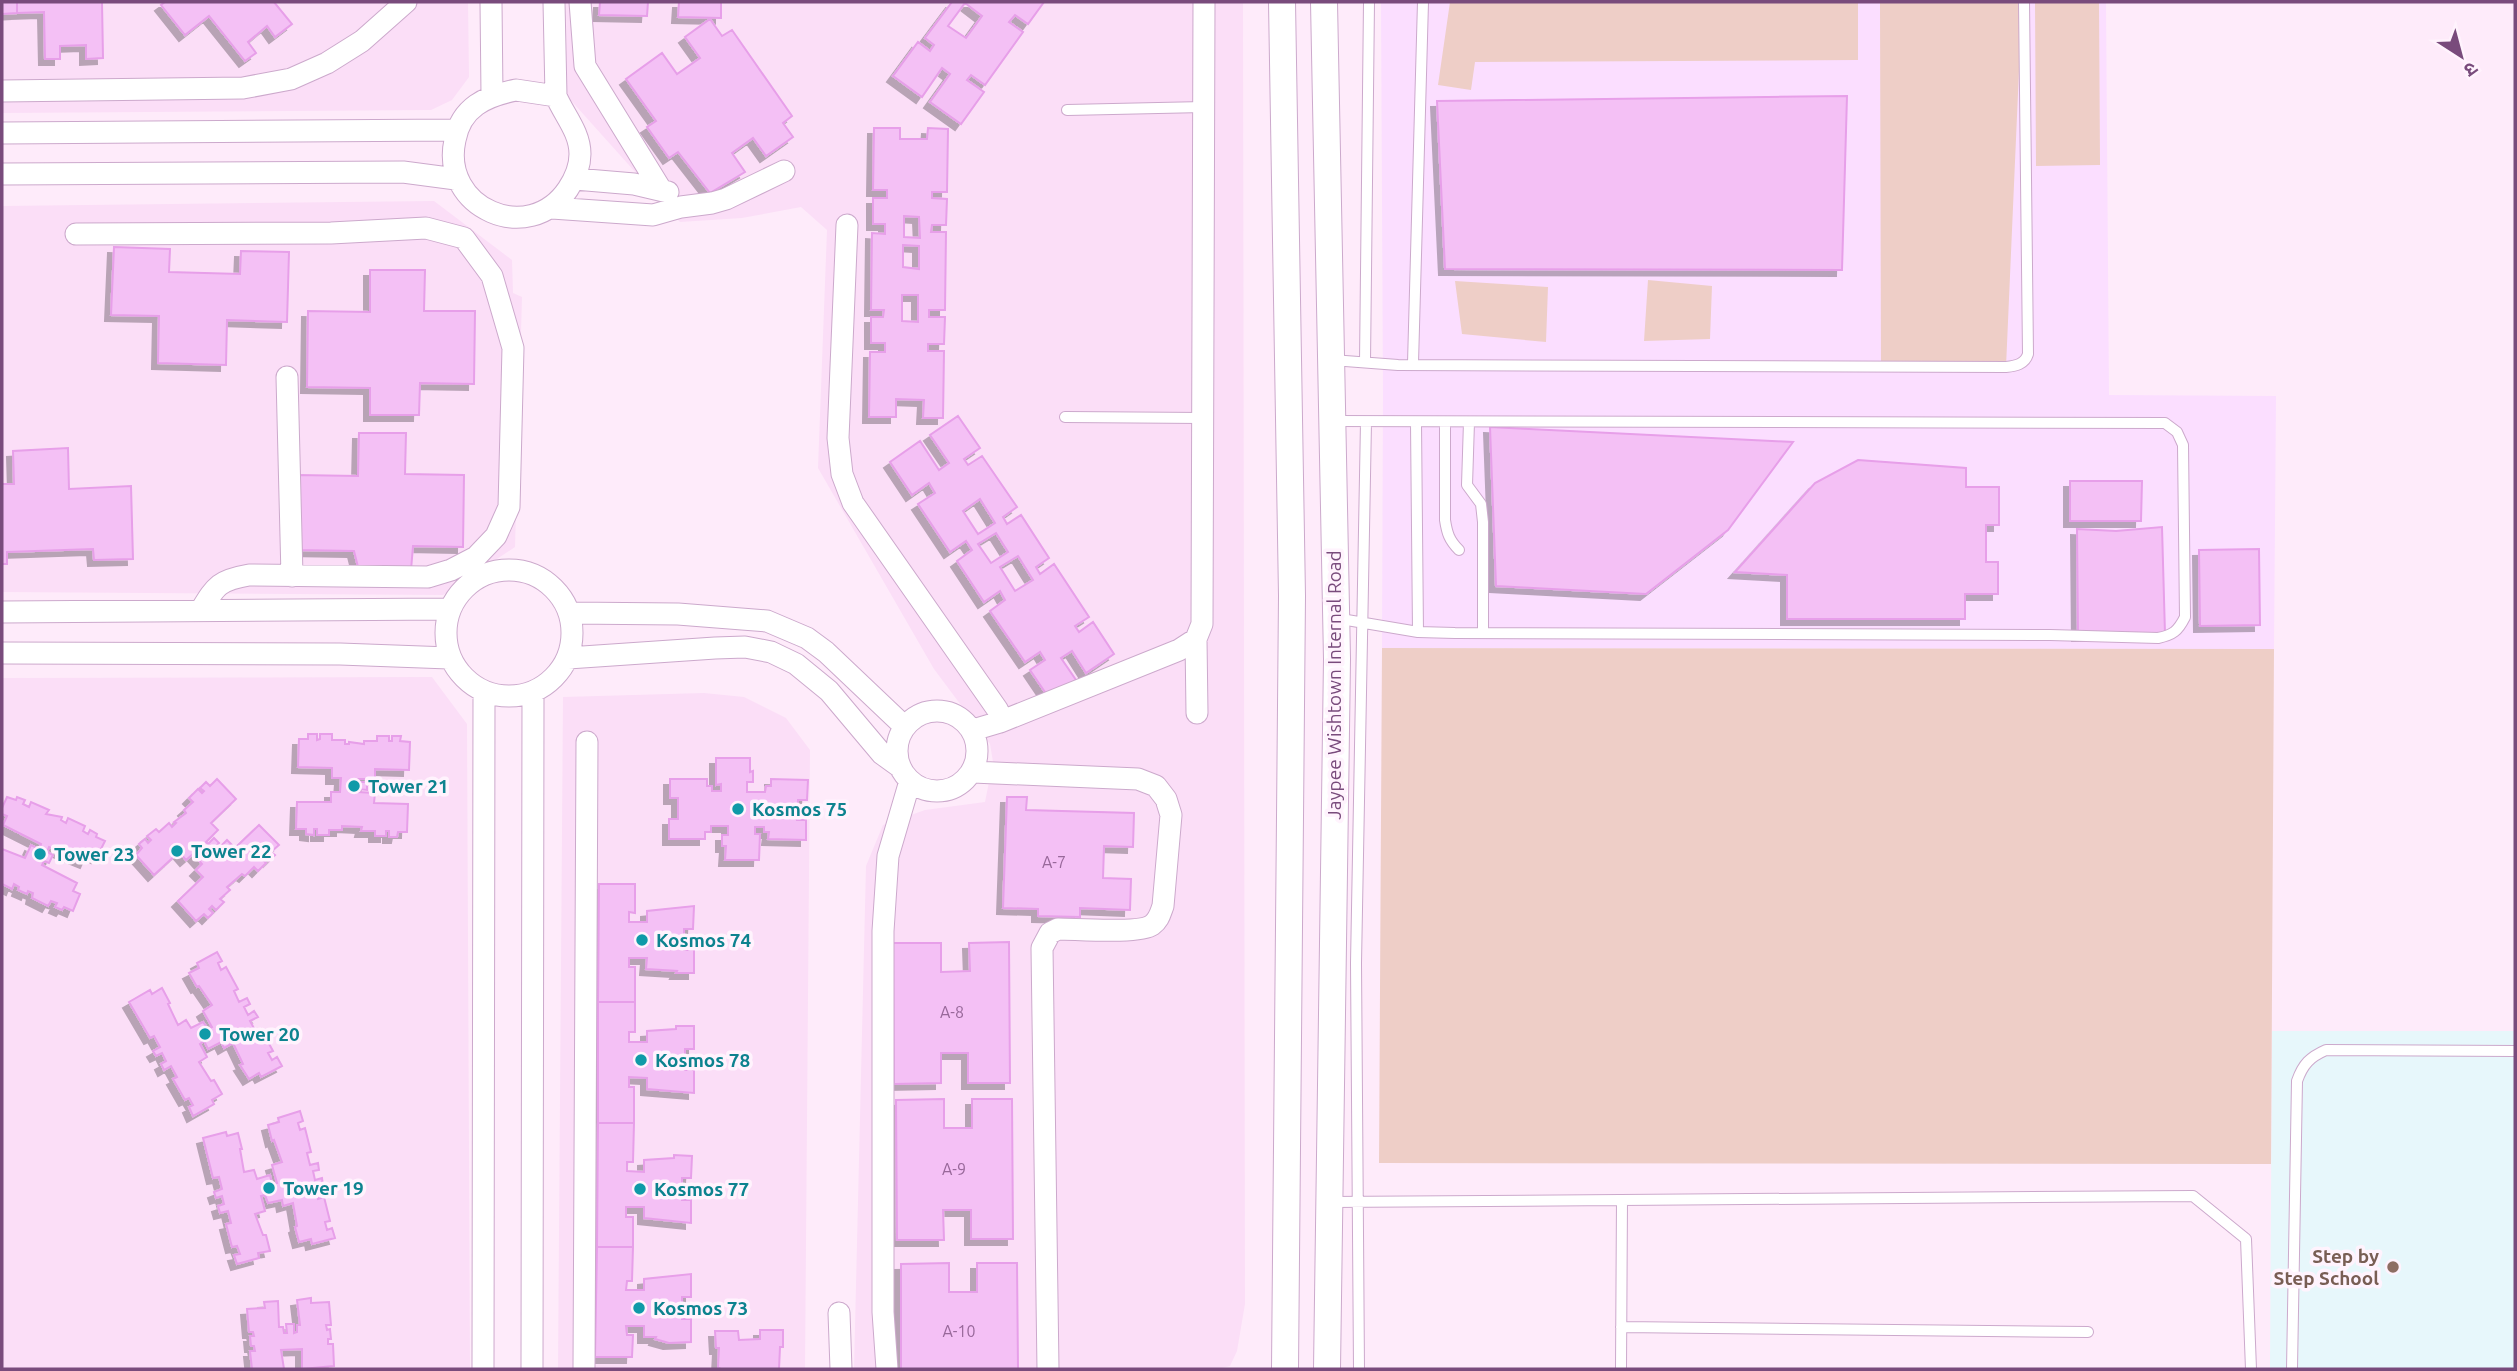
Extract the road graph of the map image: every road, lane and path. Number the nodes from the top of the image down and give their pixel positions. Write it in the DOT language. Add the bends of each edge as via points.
graph roads {
  1 [pos="406,2"];
  2 [pos="491,2"];
  3 [pos="554,2"];
  4 [pos="580,2"];
  5 [pos="1204,2"];
  6 [pos="1282,2"];
  7 [pos="1324,2"];
  8 [pos="1369,2"];
  9 [pos="1423,2"];
  10 [pos="2024,2"];
  11 [pos="2,91"];
  12 [pos="492,95"];
  13 [pos="556,96"];
  14 [pos="1204,107"];
  15 [pos="1067,110"];
  16 [pos="457,130"];
  17 [pos="2,132"];
  18 [pos="784,171"];
  19 [pos="2,174"];
  20 [pos="456,179"];
  21 [pos="575,179"];
  22 [pos="660,188"];
  23 [pos="681,207"];
  24 [pos="552,208"];
  25 [pos="847,225"];
  26 [pos="76,234"];
  27 [pos="1332,360"];
  28 [pos="1365,362"];
  29 [pos="1413,363"];
  30 [pos="287,377"];
  31 [pos="1065,417"];
  32 [pos="1203,418"];
  33 [pos="1333,421"];
  34 [pos="1366,422"];
  35 [pos="1444,422"];
  36 [pos="1469,422"];
  37 [pos="1416,423"];
  38 [pos="1459,550"];
  39 [pos="292,576"];
  40 [pos="450,609"];
  41 [pos="201,610"];
  42 [pos="2,611"];
  43 [pos="570,613"];
  44 [pos="1335,618"];
  45 [pos="1362,623"];
  46 [pos="1418,632"];
  47 [pos="1483,634"];
  48 [pos="1196,639"];
  49 [pos="2,653"];
  50 [pos="449,657"];
  51 [pos="568,658"];
  52 [pos="484,692"];
  53 [pos="533,692"];
  54 [pos="1197,713"];
  55 [pos="1000,722"];
  56 [pos="905,727"];
  57 [pos="973,730"];
  58 [pos="587,742"];
  59 [pos="973,772"];
  60 [pos="905,774"];
  61 [pos="2515,1051"];
  62 [pos="1622,1200"];
  63 [pos="1329,1202"];
  64 [pos="1359,1202"];
  65 [pos="839,1312"];
  66 [pos="1621,1327"];
  67 [pos="2088,1332"];
  68 [pos="483,1369"];
  69 [pos="532,1369"];
  70 [pos="584,1369"];
  71 [pos="841,1369"];
  72 [pos="887,1369"];
  73 [pos="1048,1369"];
  74 [pos="1285,1369"];
  75 [pos="1327,1369"];
  76 [pos="1359,1369"];
  77 [pos="1621,1369"];
  78 [pos="2251,1369"];
  79 [pos="2292,1369"];
  1 -- 11 [label="street" via="362,41 291,79 243,88"];
  2 -- 12 [label="street"];
  3 -- 13 [label="street"];
  4 -- 22 [label="street" via="585,66"];
  5 -- 14 [label="street"];
  6 -- 74 [label="street" via="1292,596"];
  7 -- 27 [label="street, Jaypee Wishtown Internal Road"];
  8 -- 28 [label="lane"];
  9 -- 29 [label="lane"];
  10 -- 29 [label="lane" via="2028,354 2021,364"];
  12 -- 13 [label="street" via="516,90"];
  12 -- 16 [label="street" via="471,109"];
  13 -- 21 [label="street" via="575,130 580,155"];
  14 -- 15 [label="lane"];
  14 -- 32 [label="street"];
  16 -- 17 [label="street"];
  16 -- 20 [label="street" via="452,154"];
  18 -- 23 [label="street" via="726,199"];
  19 -- 20 [label="street" via="403,172"];
  20 -- 24 [label="street" via="470,199 491,213 515,218"];
  21 -- 22 [label="street"];
  21 -- 24 [label="street"];
  22 -- 23 [label="street"];
  23 -- 24 [label="street" via="653,215"];
  25 -- 55 [label="street" via="838,438 842,474 853,503 997,709"];
  26 -- 39 [label="street" via="426,228 464,239 492,276 513,348 509,507 496,536 476,557 428,577"];
  27 -- 28 [label="lane"];
  27 -- 33 [label="street, Jaypee Wishtown Internal Road"];
  28 -- 29 [label="lane"];
  30 -- 39 [label="street"];
  31 -- 32 [label="lane"];
  32 -- 48 [label="street" via="1202,624"];
  33 -- 34 [label="lane"];
  33 -- 44 [label="street, Jaypee Wishtown Internal Road"];
  34 -- 37 [label="lane"];
  34 -- 45 [label="lane"];
  35 -- 36 [label="lane"];
  35 -- 37 [label="lane"];
  35 -- 38 [label="lane" via="1447,534"];
  36 -- 47 [label="lane" via="1468,485 1481,504 1483,522"];
  36 -- 47 [label="lane" via="2154,422 2177,432 2183,445 2185,618 2169,636"];
  37 -- 46 [label="lane"];
  39 -- 41 [label="street" via="230,578 220,582"];
  40 -- 41 [label="street"];
  40 -- 43 [label="street" via="474,581 509,569 534,575 554,588"];
  40 -- 50 [label="street" via="445,633"];
  41 -- 42 [label="street"];
  43 -- 51 [label="street" via="573,634"];
  43 -- 56 [label="street" via="767,621 807,638 826,652"];
  44 -- 45 [label="lane"];
  44 -- 63 [label="street, Jaypee Wishtown Internal Road"];
  45 -- 46 [label="lane"];
  45 -- 64 [label="lane" via="1356,963"];
  46 -- 47 [label="lane"];
  48 -- 54 [label="street"];
  48 -- 55 [label="street" via="1179,650"];
  49 -- 50 [label="street"];
  50 -- 52 [label="street" via="463,678"];
  51 -- 53 [label="street" via="554,678"];
  51 -- 60 [label="street" via="745,647 771,652 796,664 830,691 882,754"];
  52 -- 53 [label="street" via="508,697"];
  52 -- 68 [label="street"];
  53 -- 69 [label="street"];
  55 -- 57 [label="street"];
  56 -- 57 [label="street" via="920,715 939,710 957,715"];
  56 -- 60 [label="street" via="897,754"];
  57 -- 59 [label="street" via="978,747"];
  58 -- 70 [label="street"];
  59 -- 60 [label="street" via="954,789 939,792 923,790"];
  59 -- 73 [label="street" via="1138,779 1156,786 1171,815 1159,919 1150,927 1136,929 1058,929 1050,933 1042,948"];
  60 -- 72 [label="street" via="888,856 883,931"];
  61 -- 79 [label="lane" via="2326,1050 2310,1057 2302,1068 2297,1081"];
  62 -- 64 [label="lane"];
  62 -- 66 [label="lane"];
  62 -- 78 [label="lane" via="2193,1196 2246,1240"];
  63 -- 64 [label="lane"];
  63 -- 75 [label="street, Jaypee Wishtown Internal Road"];
  64 -- 76 [label="lane"];
  65 -- 71 [label="street"];
  66 -- 67 [label="lane"];
  66 -- 77 [label="lane"];
}
